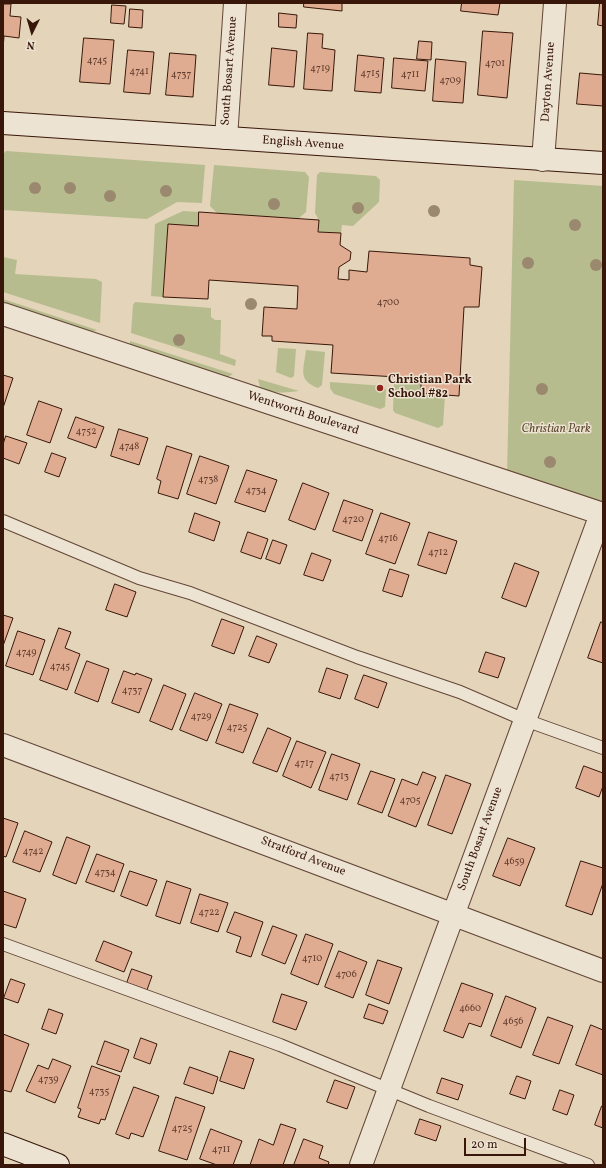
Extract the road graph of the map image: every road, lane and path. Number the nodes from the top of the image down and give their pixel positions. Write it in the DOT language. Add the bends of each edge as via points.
graph roads {
  1 [pos="235,3"];
  2 [pos="555,3"];
  3 [pos="3,123"];
  4 [pos="226,138"];
  5 [pos="543,160"];
  6 [pos="603,163"];
  7 [pos="3,314"];
  8 [pos="602,514"];
  9 [pos="3,521"];
  10 [pos="525,720"];
  11 [pos="3,745"];
  12 [pos="603,748"];
  13 [pos="453,914"];
  14 [pos="3,944"];
  15 [pos="603,971"];
  16 [pos="389,1089"];
  17 [pos="3,1144"];
  18 [pos="58,1165"];
  19 [pos="361,1165"];
  20 [pos="588,1165"];
  1 -- 4 [label="street, South Bosart Avenue"];
  2 -- 5 [label="street, Dayton Avenue"];
  3 -- 4 [label="street, English Avenue"];
  4 -- 5 [label="street, English Avenue"];
  5 -- 6 [label="street, English Avenue"];
  7 -- 8 [label="street, Wentworth Boulevard"];
  8 -- 10 [label="street, South Bosart Avenue"];
  9 -- 10 [label="lane" via="138,578 190,593 357,657 460,692"];
  10 -- 12 [label="lane"];
  10 -- 13 [label="street, South Bosart Avenue"];
  11 -- 13 [label="street, Stratford Avenue"];
  13 -- 15 [label="street, Stratford Avenue"];
  13 -- 16 [label="street, South Bosart Avenue"];
  14 -- 16 [label="lane" via="280,1045"];
  16 -- 19 [label="street, South Bosart Avenue"];
  16 -- 20 [label="lane"];
  17 -- 18 [label="street"];
}
